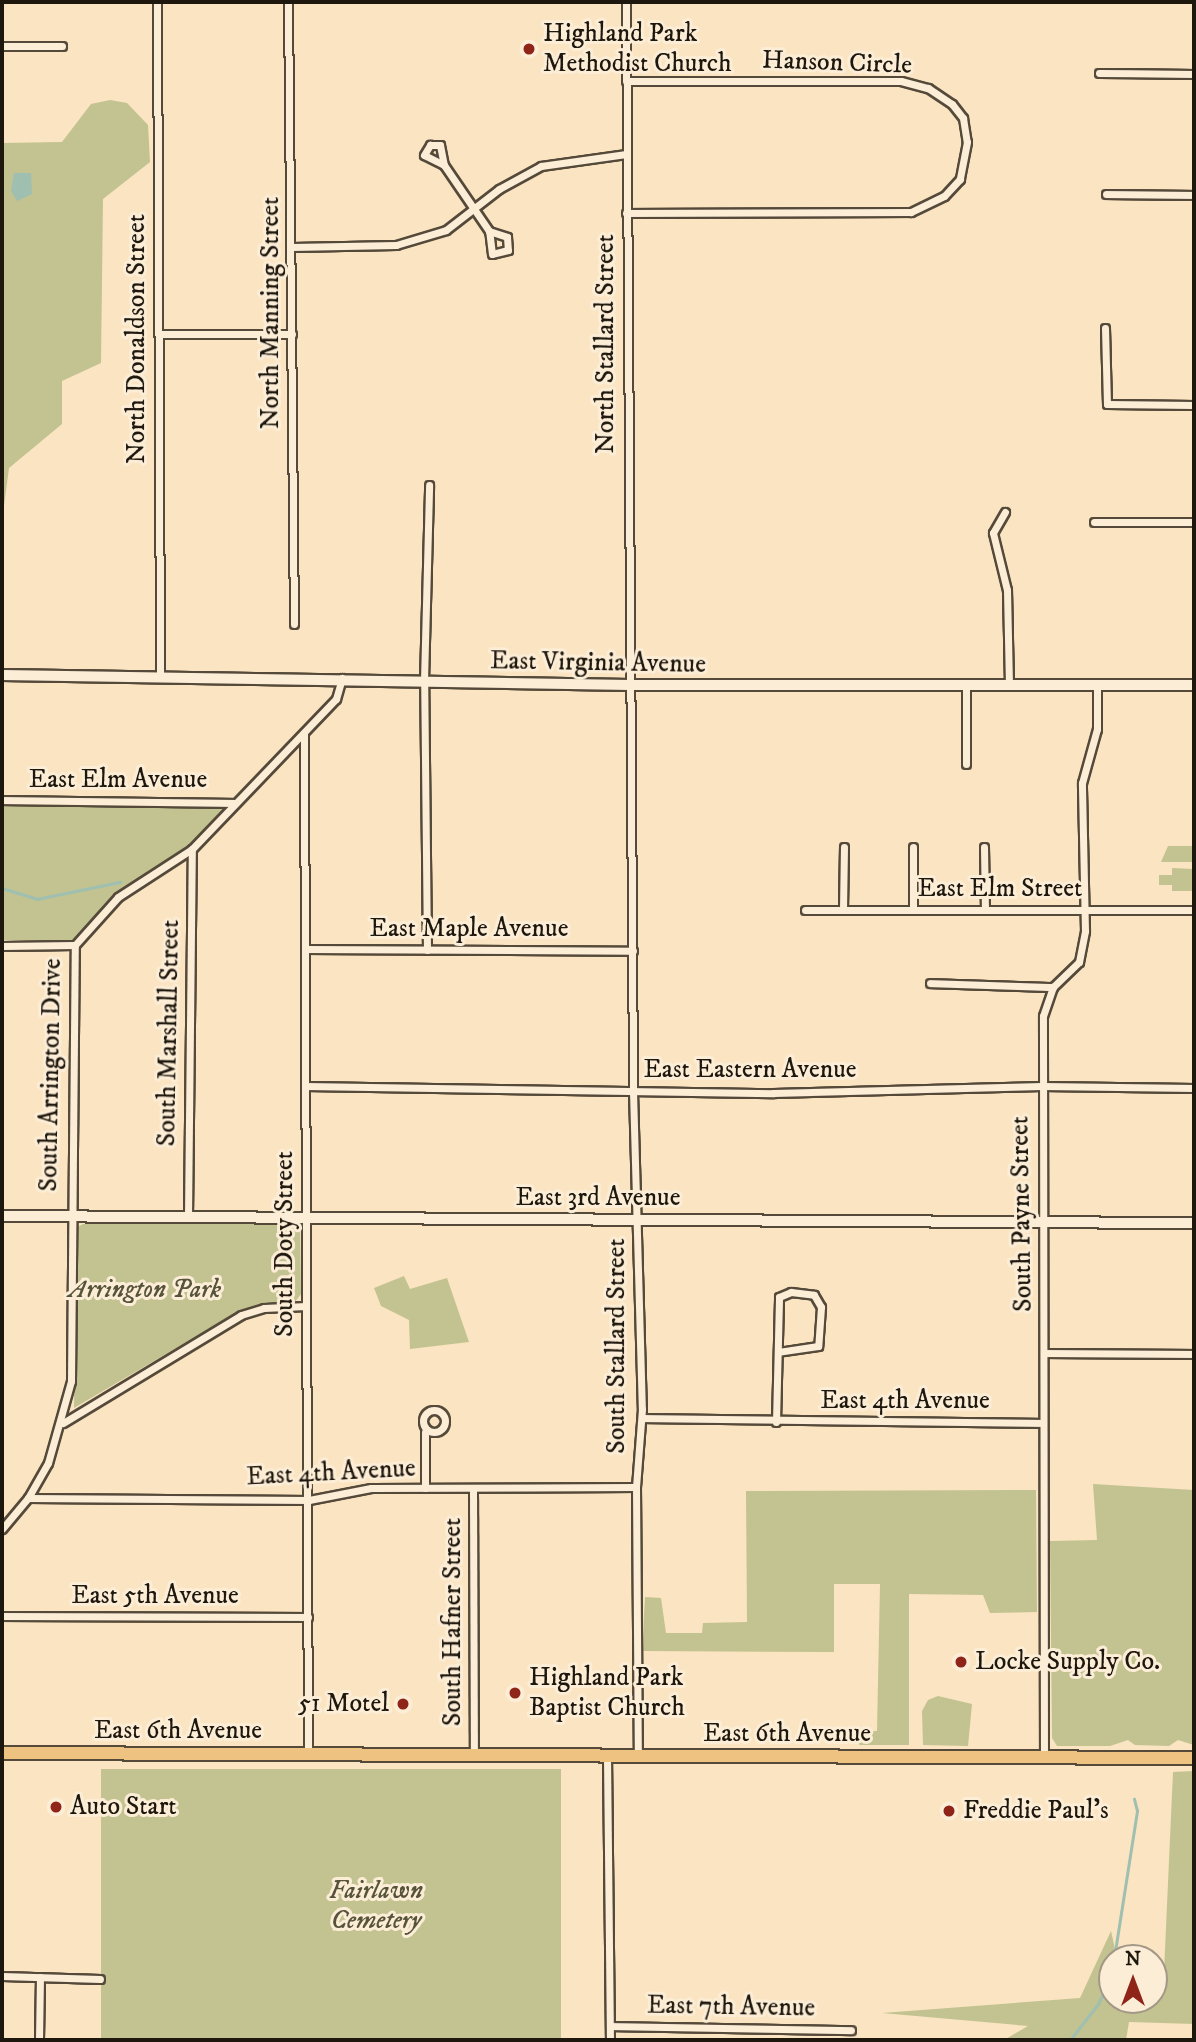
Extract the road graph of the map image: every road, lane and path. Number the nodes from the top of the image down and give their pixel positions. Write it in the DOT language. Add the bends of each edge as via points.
graph roads {
  1 [pos="157,2"];
  2 [pos="288,2"];
  3 [pos="626,2"];
  4 [pos="2,46"];
  5 [pos="62,46"];
  6 [pos="1099,74"];
  7 [pos="1194,74"];
  8 [pos="626,81"];
  9 [pos="626,154"];
  10 [pos="444,166"];
  11 [pos="1106,194"];
  12 [pos="1194,195"];
  13 [pos="474,211"];
  14 [pos="626,213"];
  15 [pos="489,231"];
  16 [pos="292,247"];
  17 [pos="1105,328"];
  18 [pos="159,334"];
  19 [pos="292,334"];
  20 [pos="1194,405"];
  21 [pos="429,485"];
  22 [pos="1005,512"];
  23 [pos="1094,522"];
  24 [pos="1194,522"];
  25 [pos="293,624"];
  26 [pos="2,675"];
  27 [pos="160,676"];
  28 [pos="342,678"];
  29 [pos="424,681"];
  30 [pos="966,684"];
  31 [pos="1009,684"];
  32 [pos="1097,684"];
  33 [pos="630,685"];
  34 [pos="1194,685"];
  35 [pos="304,733"];
  36 [pos="966,764"];
  37 [pos="2,800"];
  38 [pos="234,803"];
  39 [pos="844,847"];
  40 [pos="913,847"];
  41 [pos="984,847"];
  42 [pos="192,849"];
  43 [pos="805,910"];
  44 [pos="913,910"];
  45 [pos="985,910"];
  46 [pos="1084,910"];
  47 [pos="1194,910"];
  48 [pos="843,911"];
  49 [pos="75,945"];
  50 [pos="2,946"];
  51 [pos="305,949"];
  52 [pos="427,950"];
  53 [pos="633,951"];
  54 [pos="930,983"];
  55 [pos="1053,987"];
  56 [pos="305,1086"];
  57 [pos="1042,1086"];
  58 [pos="1194,1088"];
  59 [pos="633,1091"];
  60 [pos="2,1216"];
  61 [pos="70,1217"];
  62 [pos="188,1217"];
  63 [pos="305,1218"];
  64 [pos="638,1219"];
  65 [pos="1041,1223"];
  66 [pos="1194,1223"];
  67 [pos="306,1306"];
  68 [pos="778,1352"];
  69 [pos="1045,1353"];
  70 [pos="1194,1354"];
  71 [pos="642,1418"];
  72 [pos="776,1422"];
  73 [pos="63,1423"];
  74 [pos="1043,1423"];
  75 [pos="425,1432"];
  76 [pos="636,1487"];
  77 [pos="425,1488"];
  78 [pos="473,1488"];
  79 [pos="28,1498"];
  80 [pos="309,1500"];
  81 [pos="2,1529"];
  82 [pos="2,1616"];
  83 [pos="308,1617"];
  84 [pos="2,1753"];
  85 [pos="308,1755"];
  86 [pos="474,1755"];
  87 [pos="607,1756"];
  88 [pos="638,1756"];
  89 [pos="1044,1758"];
  90 [pos="1194,1758"];
  91 [pos="2,1976"];
  92 [pos="40,1977"];
  93 [pos="100,1979"];
  94 [pos="610,2026"];
  95 [pos="851,2030"];
  96 [pos="38,2040"];
  97 [pos="610,2040"];
  1 -- 18 [label="street, North Donaldson Street"];
  2 -- 16 [label="street, North Manning Street"];
  3 -- 8 [label="street, North Stallard Street"];
  4 -- 5 [label="street"];
  6 -- 7 [label="street"];
  8 -- 9 [label="street, North Stallard Street"];
  8 -- 14 [label="street, Hanson Circle" via="901,81 928,88 952,104 964,118 967,142 960,179 944,196 911,212"];
  9 -- 13 [label="street" via="541,166 499,189"];
  9 -- 14 [label="street, North Stallard Street"];
  10 -- 13 [label="street"];
  11 -- 12 [label="street"];
  13 -- 15 [label="street"];
  13 -- 16 [label="street" via="446,230 396,244"];
  14 -- 33 [label="street, North Stallard Street"];
  16 -- 19 [label="street, North Manning Street"];
  17 -- 20 [label="street" via="1107,404"];
  18 -- 19 [label="street"];
  18 -- 27 [label="street, North Donaldson Street"];
  19 -- 25 [label="street, North Manning Street"];
  21 -- 29 [label="street"];
  22 -- 31 [label="street" via="993,533 1007,590"];
  23 -- 24 [label="street"];
  26 -- 27 [label="street, East Virginia Avenue"];
  27 -- 28 [label="street, East Virginia Avenue"];
  28 -- 29 [label="street, East Virginia Avenue"];
  28 -- 35 [label="street, South Arrington Drive" via="336,699"];
  29 -- 33 [label="street, East Virginia Avenue"];
  29 -- 52 [label="street"];
  30 -- 31 [label="street, East Virginia Avenue"];
  30 -- 33 [label="street, East Virginia Avenue"];
  30 -- 36 [label="street"];
  31 -- 32 [label="street, East Virginia Avenue"];
  32 -- 34 [label="street, East Virginia Avenue"];
  32 -- 46 [label="street, South Payne Street" via="1097,729 1082,783"];
  33 -- 53 [label="street, South Stallard Street"];
  35 -- 38 [label="street, South Arrington Drive"];
  35 -- 51 [label="street, South Doty Street"];
  37 -- 38 [label="street, East Elm Avenue"];
  38 -- 42 [label="street, South Arrington Drive"];
  39 -- 48 [label="street"];
  40 -- 44 [label="street"];
  41 -- 45 [label="street"];
  42 -- 49 [label="street, South Arrington Drive" via="118,897"];
  42 -- 62 [label="street, South Marshall Street"];
  43 -- 48 [label="street, East Elm Street"];
  44 -- 45 [label="street, East Elm Street"];
  44 -- 48 [label="street, East Elm Street"];
  45 -- 46 [label="street, East Elm Street"];
  46 -- 47 [label="street, East Elm Street"];
  46 -- 55 [label="street, South Payne Street" via="1079,961"];
  49 -- 50 [label="street"];
  49 -- 61 [label="street, South Arrington Drive"];
  51 -- 52 [label="street, East Maple Avenue"];
  51 -- 56 [label="street, South Doty Street"];
  52 -- 53 [label="street, East Maple Avenue"];
  53 -- 59 [label="street, South Stallard Street"];
  54 -- 55 [label="street"];
  55 -- 57 [label="street, South Payne Street" via="1043,1016"];
  56 -- 59 [label="street, East Eastern Avenue"];
  56 -- 63 [label="street, South Doty Street"];
  57 -- 58 [label="street, East Eastern Avenue"];
  57 -- 59 [label="street, East Eastern Avenue" via="773,1093"];
  57 -- 65 [label="street, South Payne Street"];
  59 -- 64 [label="street, South Stallard Street"];
  60 -- 61 [label="street, East 3rd Avenue"];
  61 -- 62 [label="street, East 3rd Avenue"];
  61 -- 73 [label="street, South Arrington Drive" via="71,1381"];
  62 -- 63 [label="street, East 3rd Avenue"];
  63 -- 64 [label="street, East 3rd Avenue"];
  63 -- 67 [label="street, South Doty Street"];
  64 -- 65 [label="street, East 3rd Avenue"];
  64 -- 71 [label="street, South Stallard Street"];
  65 -- 66 [label="street, East 3rd Avenue"];
  65 -- 69 [label="street, South Payne Street"];
  67 -- 73 [label="street" via="264,1308 241,1315"];
  67 -- 80 [label="street, South Doty Street"];
  68 -- 68 [label="street" via="781,1294 814,1295 821,1307 818,1346"];
  68 -- 72 [label="street"];
  69 -- 70 [label="street"];
  69 -- 74 [label="street, South Payne Street"];
  71 -- 72 [label="street, East 4th Avenue"];
  71 -- 76 [label="street, South Stallard Street"];
  72 -- 74 [label="street, East 4th Avenue"];
  73 -- 79 [label="street, South Arrington Drive"];
  74 -- 89 [label="street, South Payne Street"];
  75 -- 77 [label="street"];
  76 -- 78 [label="street, East 4th Avenue"];
  76 -- 88 [label="street, South Stallard Street"];
  77 -- 78 [label="street, East 4th Avenue"];
  77 -- 80 [label="street, East 4th Avenue" via="371,1488"];
  78 -- 86 [label="street, South Hafner Street"];
  79 -- 80 [label="street, East 4th Avenue"];
  79 -- 81 [label="street, South Arrington Drive"];
  80 -- 83 [label="street, South Doty Street"];
  82 -- 83 [label="street, East 5th Avenue"];
  83 -- 85 [label="street, South Doty Street"];
  84 -- 85 [label="main road, East 6th Avenue"];
  85 -- 86 [label="main road, East 6th Avenue"];
  86 -- 87 [label="main road, East 6th Avenue"];
  87 -- 88 [label="main road, East 6th Avenue"];
  87 -- 94 [label="street"];
  88 -- 89 [label="main road, East 6th Avenue"];
  89 -- 90 [label="main road, East 6th Avenue"];
  91 -- 92 [label="street"];
  92 -- 93 [label="street"];
  92 -- 96 [label="street"];
  94 -- 95 [label="street, East 7th Avenue"];
  94 -- 97 [label="street"];
}
